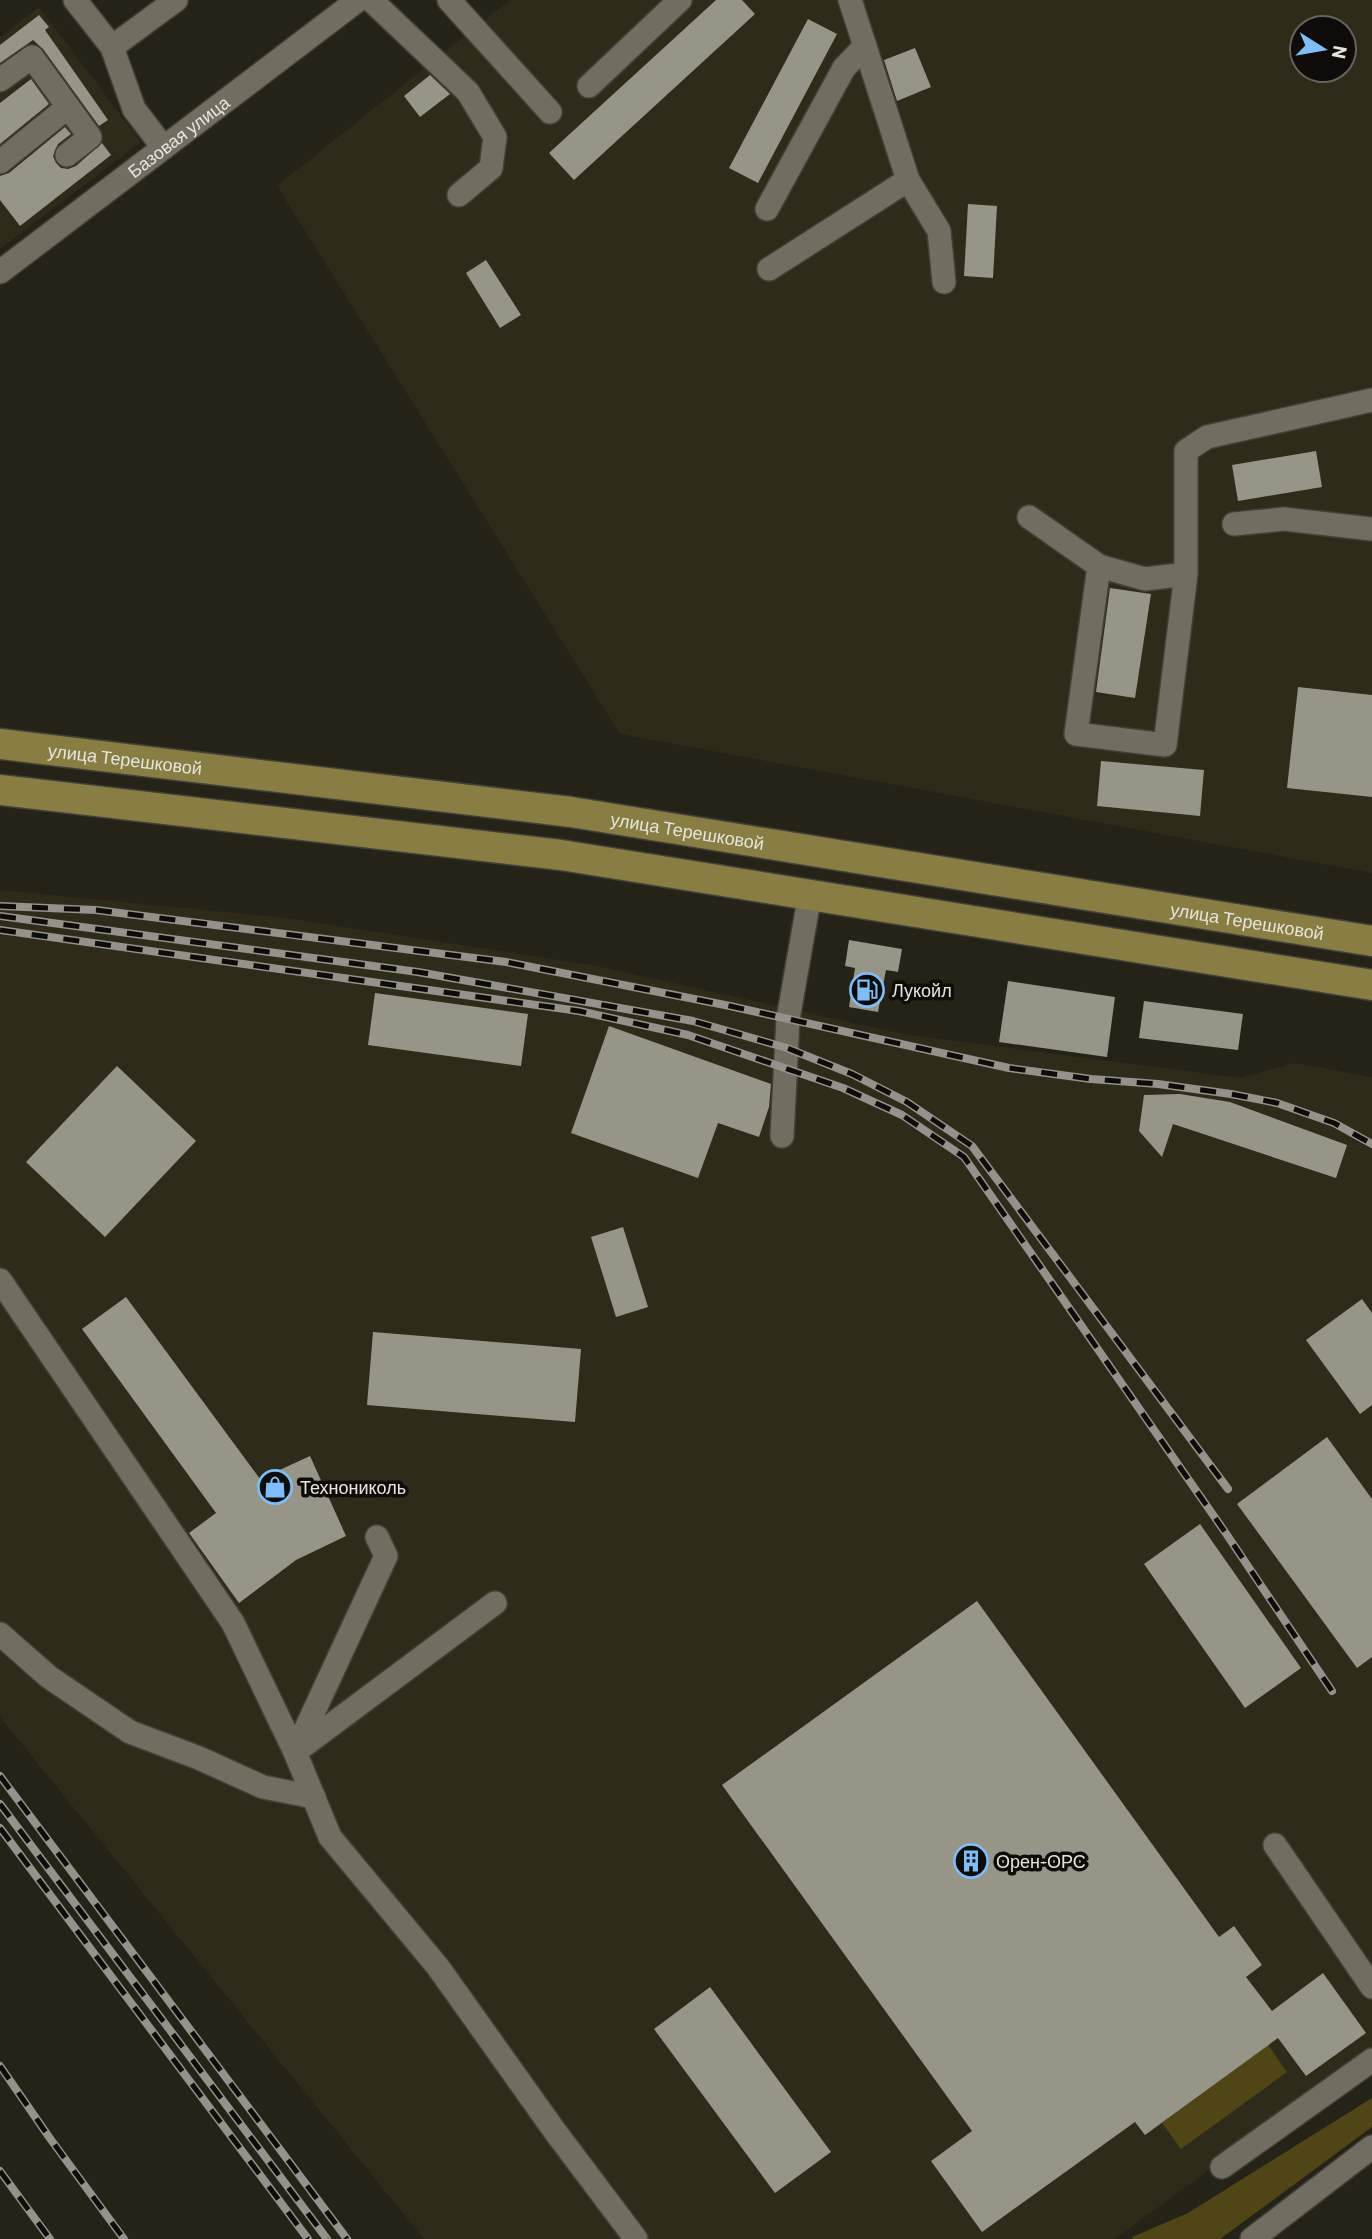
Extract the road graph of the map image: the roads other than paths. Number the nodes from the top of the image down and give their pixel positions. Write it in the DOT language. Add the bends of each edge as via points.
graph roads {
  1 [pos="75,0"];
  2 [pos="176,0"];
  3 [pos="358,0"];
  4 [pos="371,0"];
  5 [pos="449,0"];
  6 [pos="677,1"];
  7 [pos="852,1"];
  8 [pos="866,46"];
  9 [pos="113,47"];
  10 [pos="0,80"];
  11 [pos="589,86"];
  12 [pos="68,107"];
  13 [pos="550,112"];
  14 [pos="163,147"];
  15 [pos="67,155"];
  16 [pos="0,162"];
  17 [pos="908,180"];
  18 [pos="459,195"];
  19 [pos="767,209"];
  20 [pos="769,269"];
  21 [pos="0,272"];
  22 [pos="944,282"];
  23 [pos="1372,400"];
  24 [pos="1029,517"];
  25 [pos="1234,524"];
  26 [pos="1372,529"];
  27 [pos="1099,566"];
  28 [pos="1186,574"];
  29 [pos="0,744"];
  30 [pos="0,790"];
  31 [pos="817,852"];
  32 [pos="810,894"];
  33 [pos="1372,941"];
  34 [pos="1372,985"];
  35 [pos="782,1136"];
  36 [pos="0,1280"];
  37 [pos="377,1537"];
  38 [pos="495,1604"];
  39 [pos="0,1634"];
  40 [pos="295,1752"];
  41 [pos="314,1797"];
  42 [pos="1275,1845"];
  43 [pos="1372,1987"];
  44 [pos="1372,2060"];
  45 [pos="1372,2147"];
  46 [pos="1222,2167"];
  47 [pos="636,2239"];
  48 [pos="1252,2239"];
  1 -- 9 [label="street"];
  2 -- 9 [label="street"];
  3 -- 14 [label="street, Базовая улица"];
  4 -- 18 [label="street" via="468,92 495,137 491,168"];
  5 -- 13 [label="street"];
  6 -- 11 [label="street"];
  7 -- 8 [label="street"];
  8 -- 17 [label="street"];
  8 -- 19 [label="street" via="844,68"];
  9 -- 14 [label="street" via="134,109"];
  10 -- 12 [label="street" via="32,57"];
  12 -- 15 [label="street" via="90,136"];
  12 -- 16 [label="street"];
  14 -- 21 [label="street, Базовая улица"];
  17 -- 20 [label="street"];
  17 -- 22 [label="street" via="939,231"];
  23 -- 28 [label="street" via="1208,437 1186,451"];
  24 -- 27 [label="street"];
  25 -- 26 [label="street" via="1284,519"];
  27 -- 28 [label="street" via="1145,579"];
  27 -- 28 [label="street" via="1076,734 1165,745"];
  29 -- 31 [label="main road, улица Терешковой" via="571,812"];
  30 -- 32 [label="main road" via="561,855"];
  31 -- 32 [label="main road"];
  31 -- 33 [label="main road, улица Терешковой"];
  32 -- 34 [label="main road"];
  32 -- 35 [label="street" via="788,1019"];
  36 -- 40 [label="street" via="233,1623"];
  37 -- 40 [label="street" via="386,1556"];
  38 -- 40 [label="street"];
  39 -- 41 [label="street" via="49,1677 131,1732 263,1787"];
  40 -- 41 [label="street"];
  41 -- 47 [label="street" via="330,1837 438,1967"];
  42 -- 43 [label="street"];
  44 -- 46 [label="street"];
  45 -- 48 [label="street"];
}
